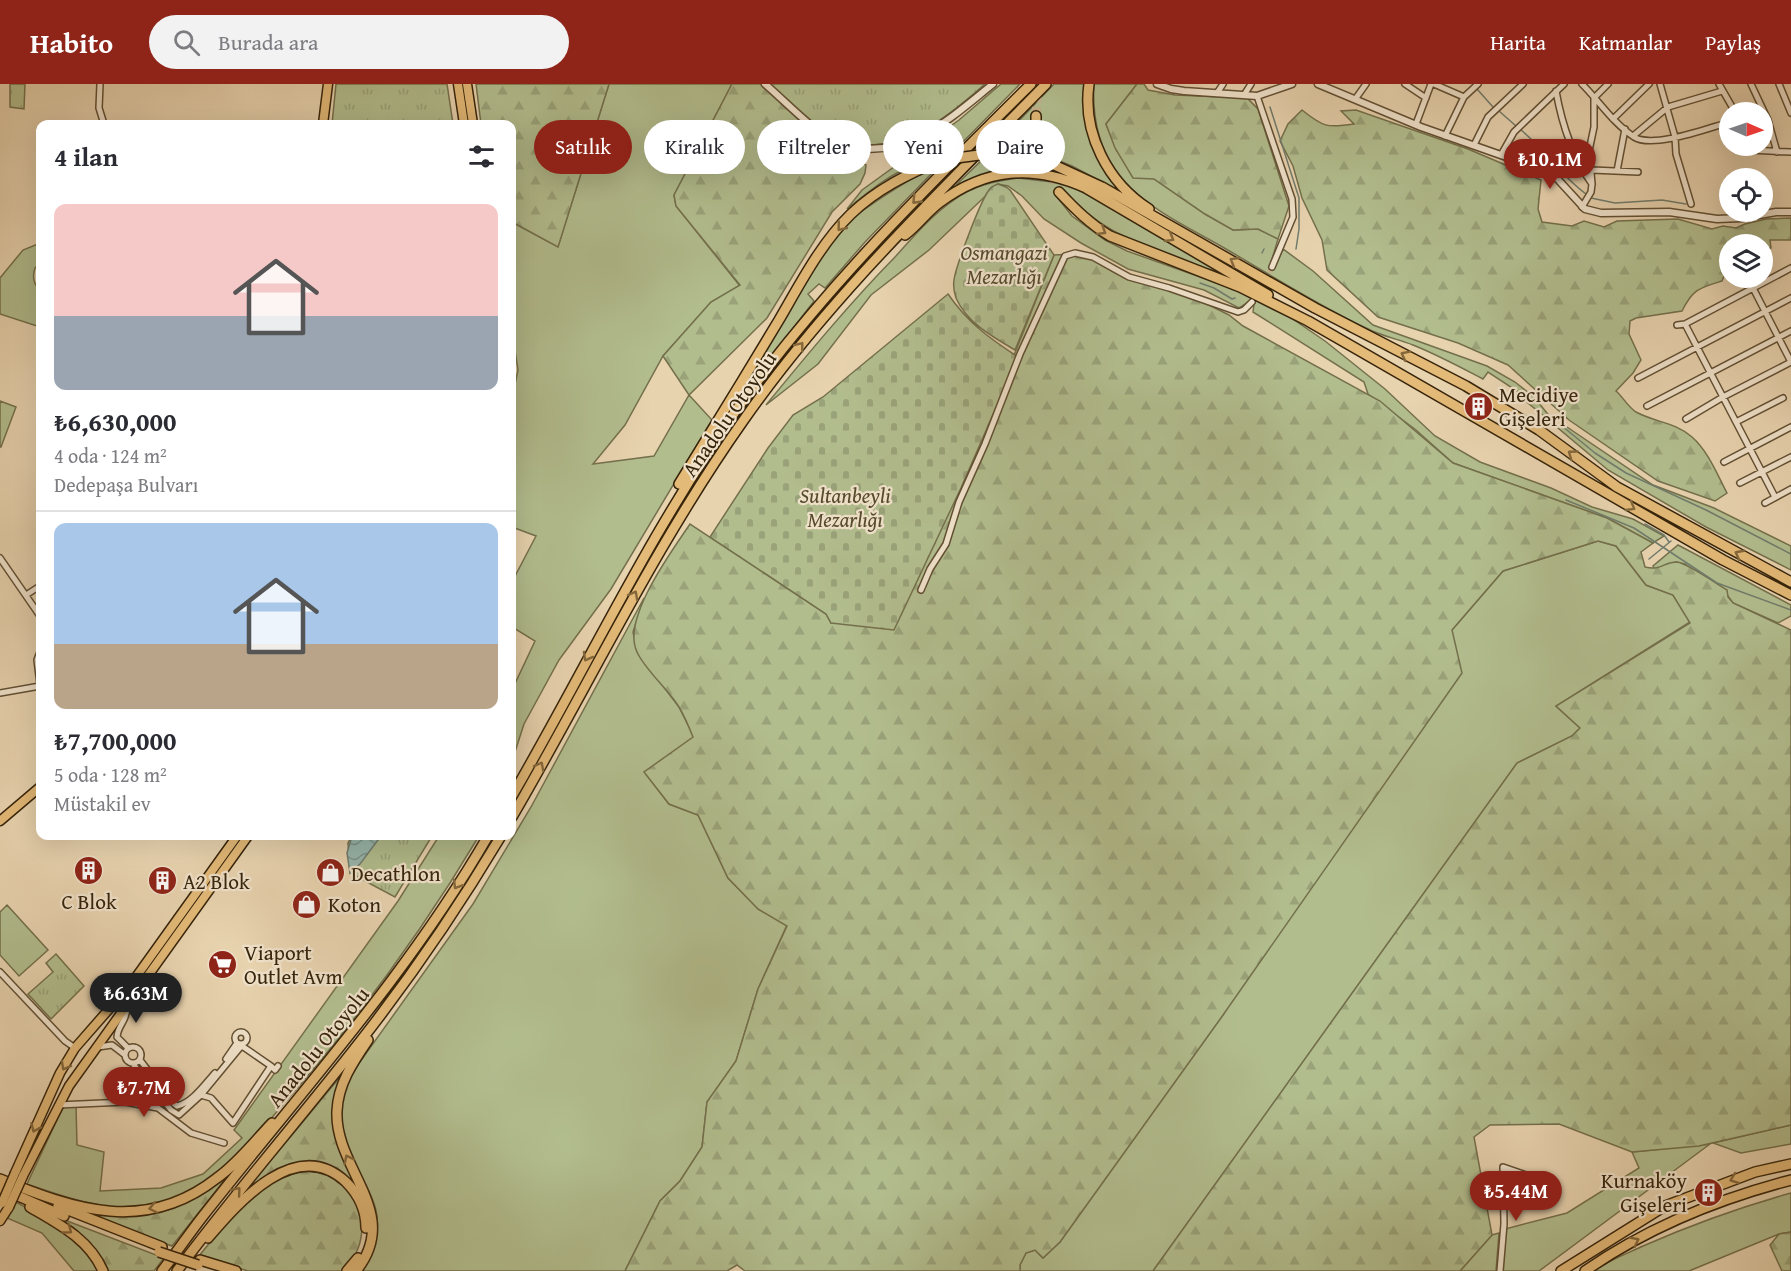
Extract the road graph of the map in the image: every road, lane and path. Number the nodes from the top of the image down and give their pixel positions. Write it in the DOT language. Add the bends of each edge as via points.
graph roads {
  1 [pos="100,84"];
  2 [pos="330,84"];
  3 [pos="458,84"];
  4 [pos="467,84"];
  5 [pos="765,84"];
  6 [pos="993,84"];
  7 [pos="1031,84"];
  8 [pos="1046,84"];
  9 [pos="1089,84"];
  10 [pos="1157,84"];
  11 [pos="1189,84"];
  12 [pos="1223,84"];
  13 [pos="1251,84"];
  14 [pos="1293,84"];
  15 [pos="1318,84"];
  16 [pos="1366,84"];
  17 [pos="1405,84"];
  18 [pos="1433,84"];
  19 [pos="1478,84"];
  20 [pos="1523,84"];
  21 [pos="1564,84"];
  22 [pos="1582,84"];
  23 [pos="1608,84"];
  24 [pos="1649,84"];
  25 [pos="1659,84"];
  26 [pos="1719,84"];
  27 [pos="1751,84"];
  28 [pos="1779,84"];
  29 [pos="1184,91"];
  30 [pos="1556,91"];
  31 [pos="1722,91"];
  32 [pos="1217,93"];
  33 [pos="1244,95"];
  34 [pos="1257,96"];
  35 [pos="1464,97"];
  36 [pos="1356,98"];
  37 [pos="1426,98"];
  38 [pos="1594,98"];
  39 [pos="1729,102"];
  40 [pos="1668,107"];
  41 [pos="1791,113"];
  42 [pos="1613,119"];
  43 [pos="103,120"];
  44 [pos="326,120"];
  45 [pos="463,120"];
  46 [pos="472,120"];
  47 [pos="1416,124"];
  48 [pos="1719,125"];
  49 [pos="1624,129"];
  50 [pos="1445,136"];
  51 [pos="1634,136"];
  52 [pos="1675,137"];
  53 [pos="1474,145"];
  54 [pos="1773,152"];
  55 [pos="1777,152"];
  56 [pos="1791,153"];
  57 [pos="1501,155"];
  58 [pos="1592,170"];
  59 [pos="1617,171"];
  60 [pos="1638,172"];
  61 [pos="1592,184"];
  62 [pos="1059,192"];
  63 [pos="1691,204"];
  64 [pos="1582,207"];
  65 [pos="1791,212"];
  66 [pos="1186,234"];
  67 [pos="881,252"];
  68 [pos="1272,267"];
  69 [pos="1791,268"];
  70 [pos="1773,277"];
  71 [pos="1752,288"];
  72 [pos="1791,298"];
  73 [pos="1252,302"];
  74 [pos="1765,312"];
  75 [pos="1308,321"];
  76 [pos="1685,324"];
  77 [pos="1677,326"];
  78 [pos="1791,331"];
  79 [pos="1778,338"];
  80 [pos="1698,347"];
  81 [pos="1791,362"];
  82 [pos="1711,373"];
  83 [pos="1638,378"];
  84 [pos="1723,397"];
  85 [pos="1783,398"];
  86 [pos="1647,406"];
  87 [pos="1686,419"];
  88 [pos="1736,422"];
  89 [pos="1791,427"];
  90 [pos="1750,449"];
  91 [pos="1791,457"];
  92 [pos="1724,462"];
  93 [pos="1762,472"];
  94 [pos="1740,483"];
  95 [pos="1791,489"];
  96 [pos="1775,497"];
  97 [pos="1765,503"];
  98 [pos="646,551"];
  99 [pos="0,558"];
  100 [pos="1791,582"];
  101 [pos="36,589"];
  102 [pos="921,590"];
  103 [pos="26,595"];
  104 [pos="1791,595"];
  105 [pos="36,610"];
  106 [pos="36,686"];
  107 [pos="0,693"];
  108 [pos="36,783"];
  109 [pos="516,789"];
  110 [pos="36,790"];
  111 [pos="516,810"];
  112 [pos="0,813"];
  113 [pos="0,821"];
  114 [pos="234,840"];
  115 [pos="245,840"];
  116 [pos="486,840"];
  117 [pos="499,840"];
  118 [pos="419,963"];
  119 [pos="0,972"];
  120 [pos="126,1004"];
  121 [pos="102,1015"];
  122 [pos="114,1022"];
  123 [pos="241,1044"];
  124 [pos="75,1048"];
  125 [pos="128,1048"];
  126 [pos="94,1049"];
  127 [pos="125,1055"];
  128 [pos="140,1060"];
  129 [pos="133,1064"];
  130 [pos="271,1066"];
  131 [pos="278,1066"];
  132 [pos="55,1084"];
  133 [pos="64,1093"];
  134 [pos="201,1095"];
  135 [pos="299,1100"];
  136 [pos="58,1106"];
  137 [pos="180,1108"];
  138 [pos="224,1143"];
  139 [pos="1791,1164"];
  140 [pos="19,1174"];
  141 [pos="1528,1176"];
  142 [pos="0,1179"];
  143 [pos="1791,1180"];
  144 [pos="0,1188"];
  145 [pos="4,1206"];
  146 [pos="0,1221"];
  147 [pos="160,1250"];
  148 [pos="199,1263"];
  149 [pos="103,1271"];
  150 [pos="162,1271"];
  151 [pos="177,1271"];
  152 [pos="216,1271"];
  153 [pos="236,1271"];
  154 [pos="347,1271"];
  155 [pos="356,1271"];
  156 [pos="1500,1271"];
  157 [pos="1561,1271"];
  158 [pos="1585,1271"];
  1 -- 43 [label="street"];
  2 -- 44 [label="main road"];
  3 -- 45 [label="main road"];
  4 -- 46 [label="main road"];
  5 -- 6 [label="street" via="837,144 867,149 904,144 930,132"];
  7 -- 98 [label="highway, Anadolu Otoyolu, one-way" via="886,231 797,332 716,440"];
  8 -- 67 [label="highway, Anadolu Otoyolu"];
  9 -- 66 [label="highway" via="1093,135 1106,166 1142,204"];
  10 -- 29 [label="street"];
  11 -- 29 [label="street"];
  12 -- 32 [label="street"];
  13 -- 33 [label="street"];
  14 -- 34 [label="street"];
  15 -- 36 [label="street"];
  16 -- 36 [label="street"];
  17 -- 37 [label="street"];
  18 -- 35 [label="street"];
  18 -- 37 [label="street"];
  19 -- 35 [label="street"];
  20 -- 53 [label="street" via="1488,117"];
  21 -- 30 [label="street"];
  22 -- 38 [label="street"];
  23 -- 38 [label="street"];
  24 -- 42 [label="street"];
  25 -- 40 [label="street"];
  26 -- 31 [label="street"];
  27 -- 55 [label="street" via="1768,120"];
  28 -- 41 [label="street"];
  29 -- 32 [label="street"];
  30 -- 57 [label="street" via="1514,132"];
  30 -- 61 [label="street" via="1562,124 1581,169"];
  31 -- 39 [label="street"];
  31 -- 40 [label="street"];
  32 -- 33 [label="street"];
  33 -- 34 [label="street"];
  34 -- 68 [label="street" via="1293,199 1293,217"];
  35 -- 50 [label="street"];
  36 -- 47 [label="street"];
  37 -- 47 [label="street"];
  38 -- 42 [label="street"];
  38 -- 58 [label="street" via="1589,151"];
  40 -- 51 [label="street"];
  40 -- 52 [label="street"];
  42 -- 49 [label="street"];
  47 -- 50 [label="street"];
  48 -- 52 [label="street"];
  49 -- 51 [label="street"];
  49 -- 59 [label="street"];
  50 -- 53 [label="street"];
  51 -- 52 [label="street" via="1656,141"];
  52 -- 63 [label="street"];
  53 -- 57 [label="street"];
  54 -- 55 [label="street"];
  55 -- 56 [label="street"];
  57 -- 64 [label="street" via="1552,173"];
  58 -- 59 [label="street"];
  58 -- 61 [label="street"];
  59 -- 60 [label="street"];
  61 -- 64 [label="street"];
  62 -- 75 [label="highway, one-way" via="1092,225 1110,236 1240,287"];
  64 -- 65 [label="street" via="1600,213 1669,212 1717,219"];
  66 -- 98 [label="highway, one-way, bridge" via="1059,167 1014,156 987,154 940,160 899,179 849,216 825,247 666,505"];
  100 -- 66 [label="highway, one-way" via="1617,487 1539,430 1466,386 1324,313"];
  67 -- 75 [label="highway, one-way" via="962,187 991,176 1040,173 1086,189"];
  111 -- 67 [label="highway, Anadolu Otoyolu, one-way" via="669,534 712,465 803,342"];
  69 -- 70 [label="street"];
  71 -- 74 [label="street"];
  71 -- 76 [label="street"];
  72 -- 74 [label="street"];
  73 -- 102 [label="street" via="1238,312 1129,277 1094,257 1075,253 1065,256 1020,354 946,544"];
  74 -- 79 [label="street"];
  74 -- 80 [label="street"];
  75 -- 104 [label="highway, one-way" via="1723,560"];
  76 -- 77 [label="street"];
  76 -- 80 [label="street"];
  78 -- 79 [label="street"];
  79 -- 81 [label="street"];
  79 -- 82 [label="street"];
  80 -- 82 [label="street"];
  80 -- 83 [label="street"];
  81 -- 84 [label="street"];
  82 -- 84 [label="street"];
  82 -- 86 [label="street"];
  84 -- 87 [label="street"];
  84 -- 88 [label="street"];
  85 -- 88 [label="street"];
  88 -- 90 [label="street"];
  89 -- 90 [label="street"];
  90 -- 92 [label="street"];
  90 -- 93 [label="street"];
  91 -- 93 [label="street"];
  93 -- 94 [label="street"];
  93 -- 96 [label="street"];
  95 -- 96 [label="street"];
  96 -- 97 [label="street"];
  98 -- 109 [label="highway, Anadolu Otoyolu, one-way"];
  99 -- 103 [label="street"];
  101 -- 103 [label="street"];
  103 -- 105 [label="street"];
  106 -- 107 [label="street"];
  108 -- 112 [label="main road"];
  110 -- 113 [label="main road"];
  114 -- 121 [label="main road" via="131,984"];
  115 -- 120 [label="main road"];
  116 -- 135 [label="highway, Anadolu Otoyolu, one-way" via="403,967"];
  117 -- 118 [label="highway, Anadolu Otoyolu"];
  151 -- 118 [label="highway, Anadolu Otoyolu, one-way"];
  155 -- 118 [label="highway, one-way" via="372,1239 372,1214 343,1149 337,1109 339,1094 351,1067"];
  119 -- 124 [label="street"];
  120 -- 122 [label="main road"];
  120 -- 125 [label="street" via="127,1016 117,1037"];
  121 -- 122 [label="main road" via="112,1015"];
  121 -- 124 [label="main road"];
  122 -- 126 [label="main road"];
  123 -- 130 [label="street"];
  123 -- 134 [label="street"];
  123 -- 137 [label="street"];
  124 -- 132 [label="main road, one-way"];
  125 -- 127 [label="street"];
  125 -- 128 [label="street" via="139,1050"];
  126 -- 127 [label="street" via="112,1045"];
  126 -- 133 [label="main road"];
  127 -- 129 [label="street"];
  128 -- 129 [label="street"];
  128 -- 137 [label="street"];
  129 -- 137 [label="street" via="174,1114 179,1115"];
  130 -- 131 [label="street" via="275,1070"];
  130 -- 134 [label="street" via="233,1124 211,1098"];
  132 -- 133 [label="main road" via="57,1094"];
  132 -- 140 [label="main road, one-way"];
  133 -- 136 [label="main road"];
  134 -- 137 [label="street"];
  135 -- 142 [label="highway, one-way" via="218,1178 185,1198 161,1206 127,1212 93,1210"];
  135 -- 150 [label="highway, Anadolu Otoyolu"];
  136 -- 138 [label="street" via="125,1102 158,1108 191,1133"];
  136 -- 140 [label="main road"];
  139 -- 157 [label="highway, one-way" via="1755,1172 1665,1206"];
  140 -- 145 [label="main road, bridge"];
  141 -- 156 [label="street" via="1503,1167"];
  142 -- 147 [label="highway"];
  158 -- 143 [label="highway, one-way" via="1616,1251 1712,1204"];
  144 -- 147 [label="highway" via="88,1226"];
  144 -- 149 [label="highway, one-way" via="77,1236"];
  145 -- 146 [label="main road"];
  147 -- 148 [label="highway"];
  148 -- 152 [label="highway"];
  148 -- 153 [label="highway"];
  151 -- 154 [label="highway" via="257,1187 281,1173 308,1168 330,1172 344,1180 357,1194 365,1212 364,1246"];
}
